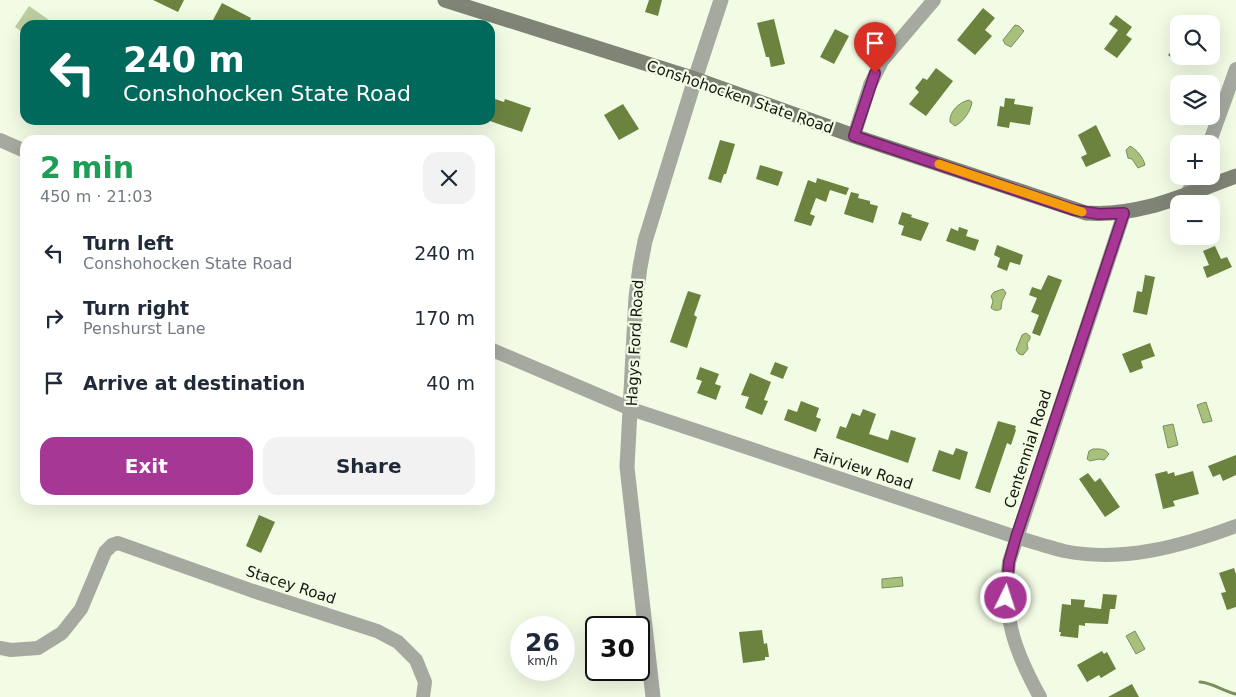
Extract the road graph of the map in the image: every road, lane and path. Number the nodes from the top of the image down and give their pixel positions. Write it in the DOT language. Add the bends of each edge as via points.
graph roads {
  1 [pos="445,0"];
  2 [pos="722,0"];
  3 [pos="934,0"];
  4 [pos="1236,69"];
  5 [pos="695,80"];
  6 [pos="1212,135"];
  7 [pos="854,136"];
  8 [pos="0,140"];
  9 [pos="20,148"];
  10 [pos="1236,176"];
  11 [pos="1192,185"];
  12 [pos="1187,194"];
  13 [pos="1124,213"];
  14 [pos="495,351"];
  15 [pos="631,408"];
  16 [pos="1236,526"];
  17 [pos="1016,537"];
  18 [pos="0,648"];
  19 [pos="423,697"];
  20 [pos="653,697"];
  21 [pos="1040,697"];
  1 -- 5 [label="main road, Conshohocken State Road"];
  2 -- 5 [label="street, Hagys Ford Road"];
  3 -- 7 [label="street" via="882,61 870,85"];
  4 -- 6 [label="street"];
  5 -- 7 [label="main road, Conshohocken State Road"];
  5 -- 15 [label="street, Hagys Ford Road" via="640,267"];
  7 -- 13 [label="main road, Conshohocken State Road" via="1074,210"];
  8 -- 9 [label="street"];
  10 -- 12 [label="main road, Conshohocken State Road"];
  11 -- 12 [label="street"];
  12 -- 13 [label="main road, Conshohocken State Road"];
  13 -- 17 [label="street, Centennial Road"];
  14 -- 15 [label="street, Fairview Road"];
  15 -- 17 [label="street, Fairview Road"];
  15 -- 20 [label="street, Hagys Ford Road" via="627,467"];
  16 -- 17 [label="street, Fairview Road" via="1168,548 1134,553 1065,551"];
  17 -- 21 [label="street, Centennial Road" via="1007,580 1008,616 1018,653"];
  18 -- 19 [label="street, Stacey Road" via="38,648 62,633 81,609 105,552 118,543 252,591 377,630 398,642 416,660 424,682"];
}
